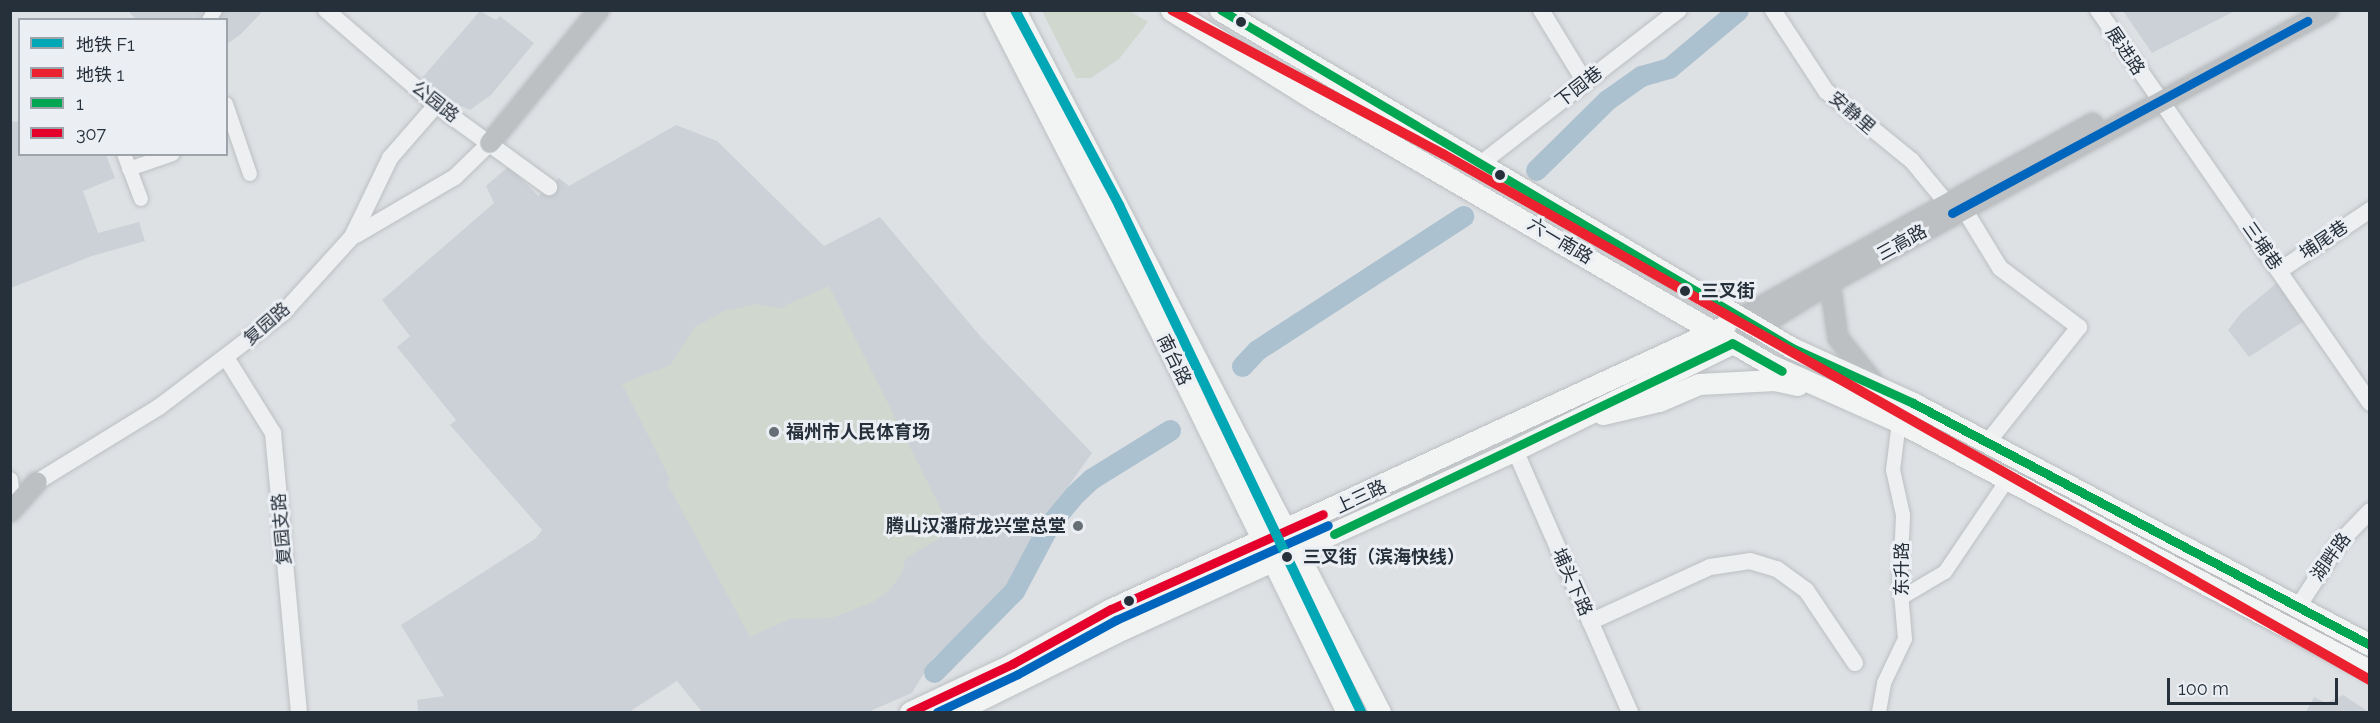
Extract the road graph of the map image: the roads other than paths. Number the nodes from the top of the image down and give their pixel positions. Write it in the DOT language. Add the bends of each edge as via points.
graph roads {
  1 [pos="326,10"];
  2 [pos="599,10"];
  3 [pos="995,10"];
  4 [pos="1015,10"];
  5 [pos="1024,10"];
  6 [pos="1171,10"];
  7 [pos="1220,10"];
  8 [pos="1541,10"];
  9 [pos="1679,10"];
  10 [pos="1773,10"];
  11 [pos="2098,10"];
  12 [pos="2301,10"];
  13 [pos="2328,10"];
  14 [pos="1031,42"];
  15 [pos="1585,82"];
  16 [pos="2156,97"];
  17 [pos="436,105"];
  18 [pos="228,115"];
  19 [pos="232,135"];
  20 [pos="490,143"];
  21 [pos="125,156"];
  22 [pos="167,156"];
  23 [pos="1479,165"];
  24 [pos="129,169"];
  25 [pos="250,174"];
  26 [pos="549,187"];
  27 [pos="141,199"];
  28 [pos="1955,205"];
  29 [pos="2370,210"];
  30 [pos="352,237"];
  31 [pos="2279,271"];
  32 [pos="1830,283"];
  33 [pos="1749,323"];
  34 [pos="1724,337"];
  35 [pos="227,358"];
  36 [pos="1878,388"];
  37 [pos="2370,403"];
  38 [pos="1859,405"];
  39 [pos="1579,418"];
  40 [pos="1899,422"];
  41 [pos="1988,442"];
  42 [pos="1515,450"];
  43 [pos="37,482"];
  44 [pos="2006,482"];
  45 [pos="11,497"];
  46 [pos="2370,511"];
  47 [pos="1286,530"];
  48 [pos="1262,541"];
  49 [pos="1297,550"];
  50 [pos="1272,562"];
  51 [pos="1901,598"];
  52 [pos="2298,607"];
  53 [pos="1590,621"];
  54 [pos="2370,645"];
  55 [pos="1855,663"];
  56 [pos="2370,671"];
  57 [pos="960,711"];
  58 [pos="299,712"];
  59 [pos="910,712"];
  60 [pos="1347,712"];
  61 [pos="1380,712"];
  62 [pos="1630,712"];
  63 [pos="1879,712"];
  1 -- 17 [label="street, 公园路"];
  2 -- 20 [label="main road"];
  3 -- 48 [label="main road, 南台路" via="1172,355"];
  4 -- 14 [label="main road, 南台路"];
  5 -- 14 [label="main road"];
  6 -- 34 [label="main road, 六一南路" via="1315,100"];
  7 -- 23 [label="main road"];
  8 -- 15 [label="street"];
  9 -- 15 [label="street, 下园巷"];
  10 -- 28 [label="street, 安静里" via="1826,91 1911,161"];
  11 -- 16 [label="street, 展进路"];
  12 -- 16 [label="main road, 三高路"];
  13 -- 16 [label="main road, 三高路"];
  14 -- 47 [label="main road, 南台路"];
  15 -- 23 [label="street, 下园巷"];
  16 -- 28 [label="main road, 三高路"];
  16 -- 31 [label="street, 三埔巷"];
  17 -- 20 [label="street, 公园路"];
  17 -- 30 [label="street, 复园路" via="390,158"];
  18 -- 19 [label="street"];
  19 -- 25 [label="street"];
  20 -- 26 [label="street, 公园路"];
  20 -- 30 [label="street" via="455,177"];
  21 -- 24 [label="street"];
  22 -- 24 [label="street"];
  23 -- 33 [label="main road"];
  24 -- 27 [label="street"];
  28 -- 32 [label="main road, 三高路"];
  28 -- 33 [label="main road, 三高路"];
  28 -- 41 [label="street, 安静里" via="2000,268 2079,327"];
  29 -- 31 [label="street, 埔尾巷"];
  30 -- 35 [label="street, 复园路" via="283,313"];
  31 -- 37 [label="street, 三埔巷"];
  32 -- 33 [label="main road, 三高路"];
  32 -- 36 [label="main road" via="1838,338"];
  33 -- 34 [label="main road"];
  33 -- 36 [label="main road"];
  34 -- 38 [label="main road, 六一南路" via="1794,377"];
  34 -- 39 [label="main road, 上三路"];
  34 -- 47 [label="main road, 上三路"];
  35 -- 43 [label="street, 复园路" via="149,413"];
  35 -- 58 [label="street, 复园支路" via="273,433"];
  36 -- 41 [label="main road"];
  38 -- 39 [label="main road" via="1783,381 1713,382 1633,409"];
  38 -- 40 [label="main road"];
  39 -- 42 [label="main road, 上三路"];
  40 -- 44 [label="main road"];
  40 -- 51 [label="street, 东升路" via="1893,471 1903,515"];
  41 -- 52 [label="main road"];
  42 -- 49 [label="main road, 上三路"];
  42 -- 53 [label="street, 埔头下路"];
  43 -- 45 [label="main road"];
  44 -- 51 [label="street" via="1945,572"];
  44 -- 56 [label="main road"];
  46 -- 52 [label="street, 湖畔路" via="2340,542"];
  47 -- 48 [label="main road, 上三路"];
  47 -- 49 [label="main road, 南台路"];
  48 -- 50 [label="main road, 南台路"];
  48 -- 59 [label="main road, 上三路" via="1111,609 1012,664"];
  49 -- 50 [label="main road, 上三路"];
  49 -- 61 [label="main road, 南台路"];
  50 -- 57 [label="main road, 上三路" via="1125,628"];
  50 -- 60 [label="main road, 南台路"];
  51 -- 63 [label="street, 东升路" via="1905,639 1884,683"];
  52 -- 54 [label="main road"];
  53 -- 55 [label="street" via="1710,567 1750,561 1777,570 1806,590"];
  53 -- 62 [label="street, 埔头下路"];
}
